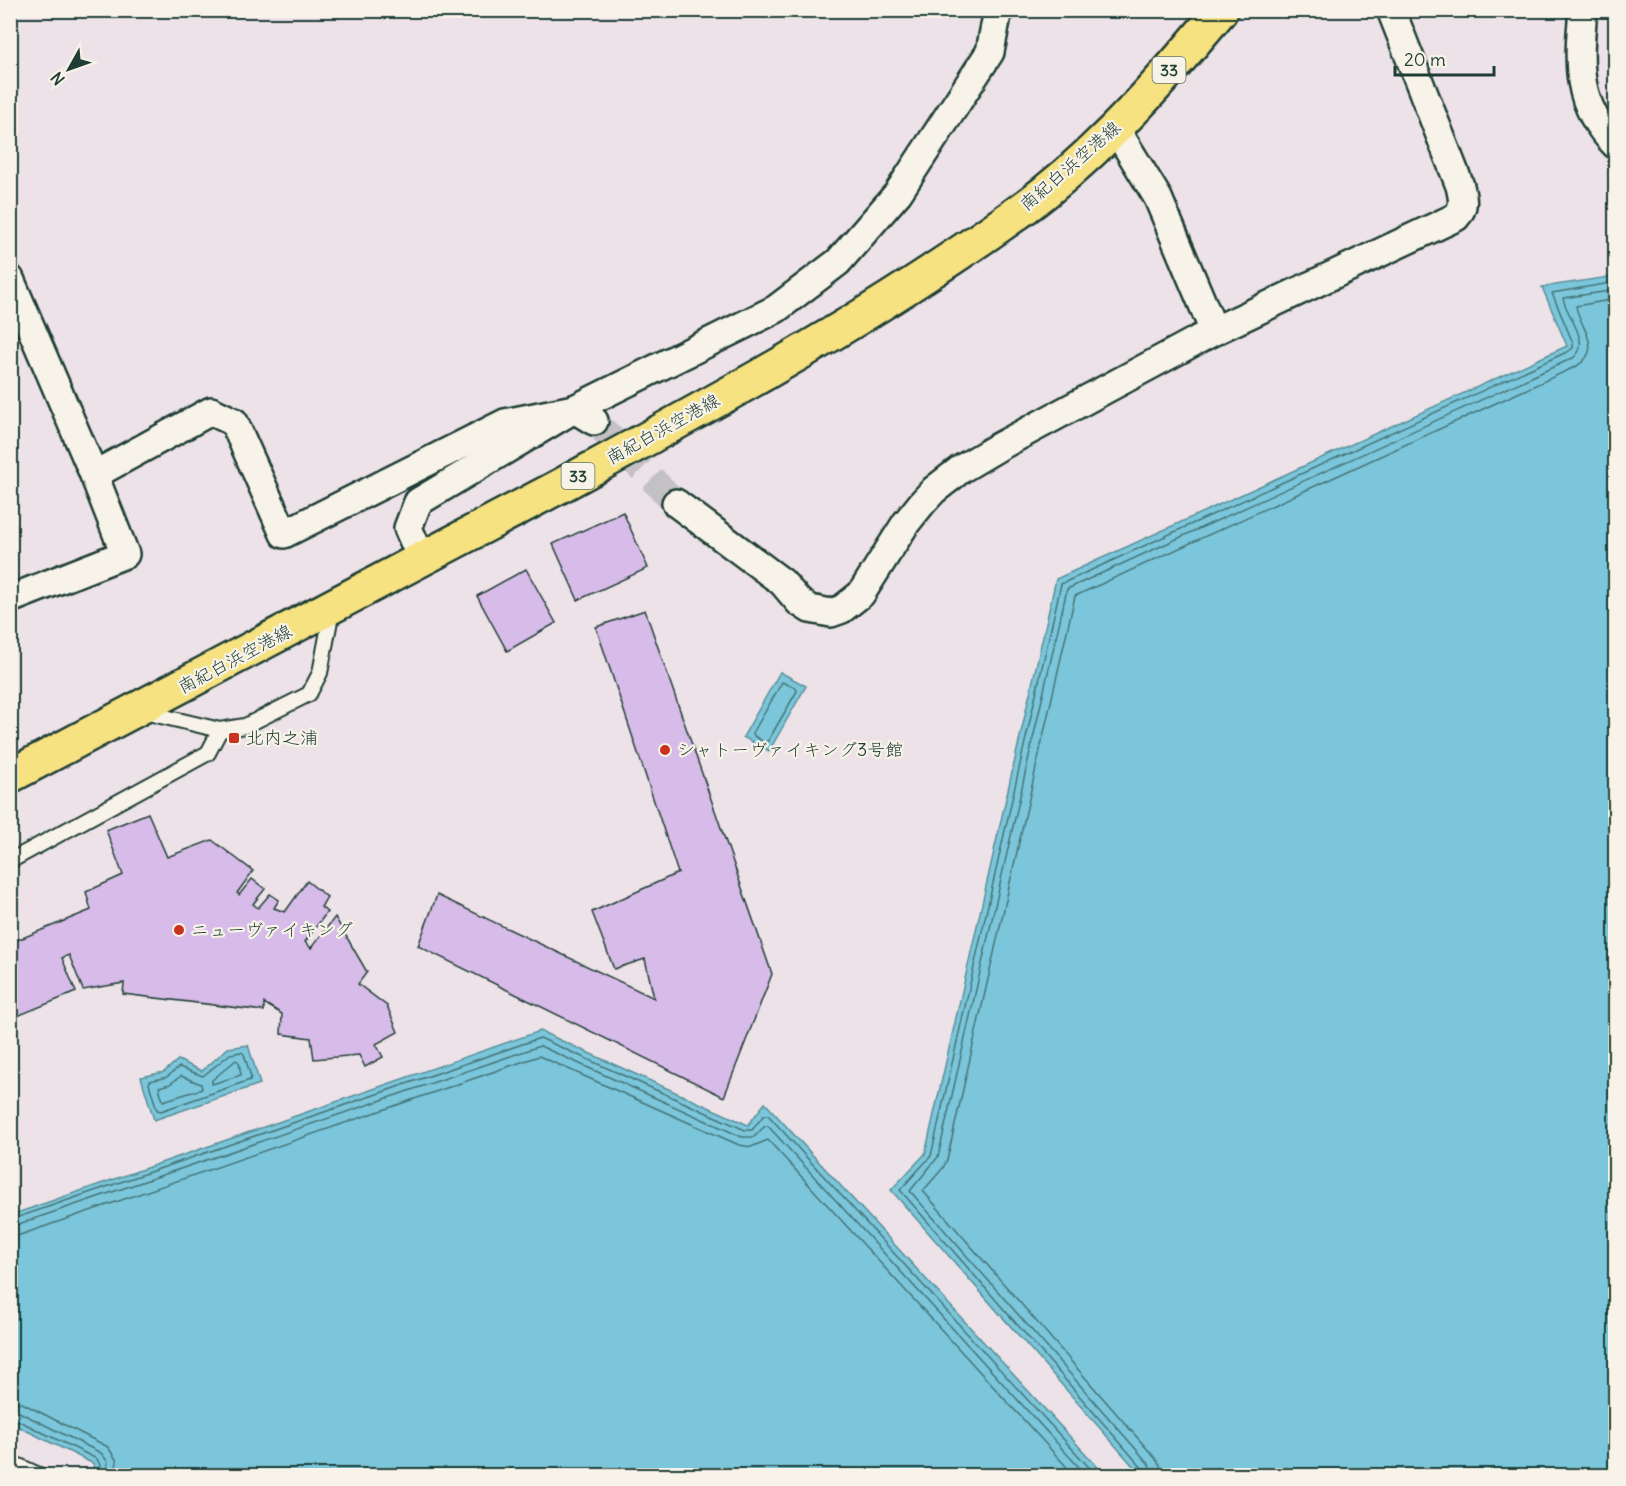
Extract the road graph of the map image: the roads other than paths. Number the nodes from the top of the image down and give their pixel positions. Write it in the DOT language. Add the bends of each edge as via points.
graph roads {
  1 [pos="998,10"];
  2 [pos="1221,10"];
  3 [pos="1391,10"];
  4 [pos="1583,10"];
  5 [pos="1116,129"];
  6 [pos="1616,145"];
  7 [pos="10,279"];
  8 [pos="1214,331"];
  9 [pos="584,415"];
  10 [pos="94,475"];
  11 [pos="676,503"];
  12 [pos="422,560"];
  13 [pos="10,598"];
  14 [pos="332,608"];
  15 [pos="136,710"];
  16 [pos="220,730"];
  17 [pos="10,776"];
  18 [pos="10,861"];
  19 [pos="10,1462"];
  20 [pos="41,1476"];
  1 -- 9 [label="street" via="990,52 898,192 838,262 776,309"];
  2 -- 5 [label="main road, 南紀白浜空港線 / 33"];
  3 -- 8 [label="street" via="1460,186 1462,208 1447,223"];
  4 -- 6 [label="street" via="1582,89 1599,128"];
  5 -- 8 [label="street" via="1158,198"];
  5 -- 12 [label="main road, 南紀白浜空港線 / 33" via="1044,193 892,297 766,373"];
  7 -- 10 [label="street"];
  8 -- 11 [label="street" via="961,469 922,503 861,594 831,613 804,606 782,582"];
  9 -- 10 [label="street" via="505,423 284,534 234,422 211,411"];
  9 -- 12 [label="street" via="418,502 408,528"];
  10 -- 13 [label="street" via="125,554"];
  12 -- 14 [label="main road, 南紀白浜空港線 / 33"];
  14 -- 15 [label="main road, 南紀白浜空港線 / 33"];
  14 -- 16 [label="lane" via="320,673 309,694 245,726"];
  15 -- 16 [label="lane"];
  15 -- 17 [label="main road, 南紀白浜空港線 / 33"];
  16 -- 18 [label="lane" via="208,753"];
  19 -- 20 [label="lane"];
}
